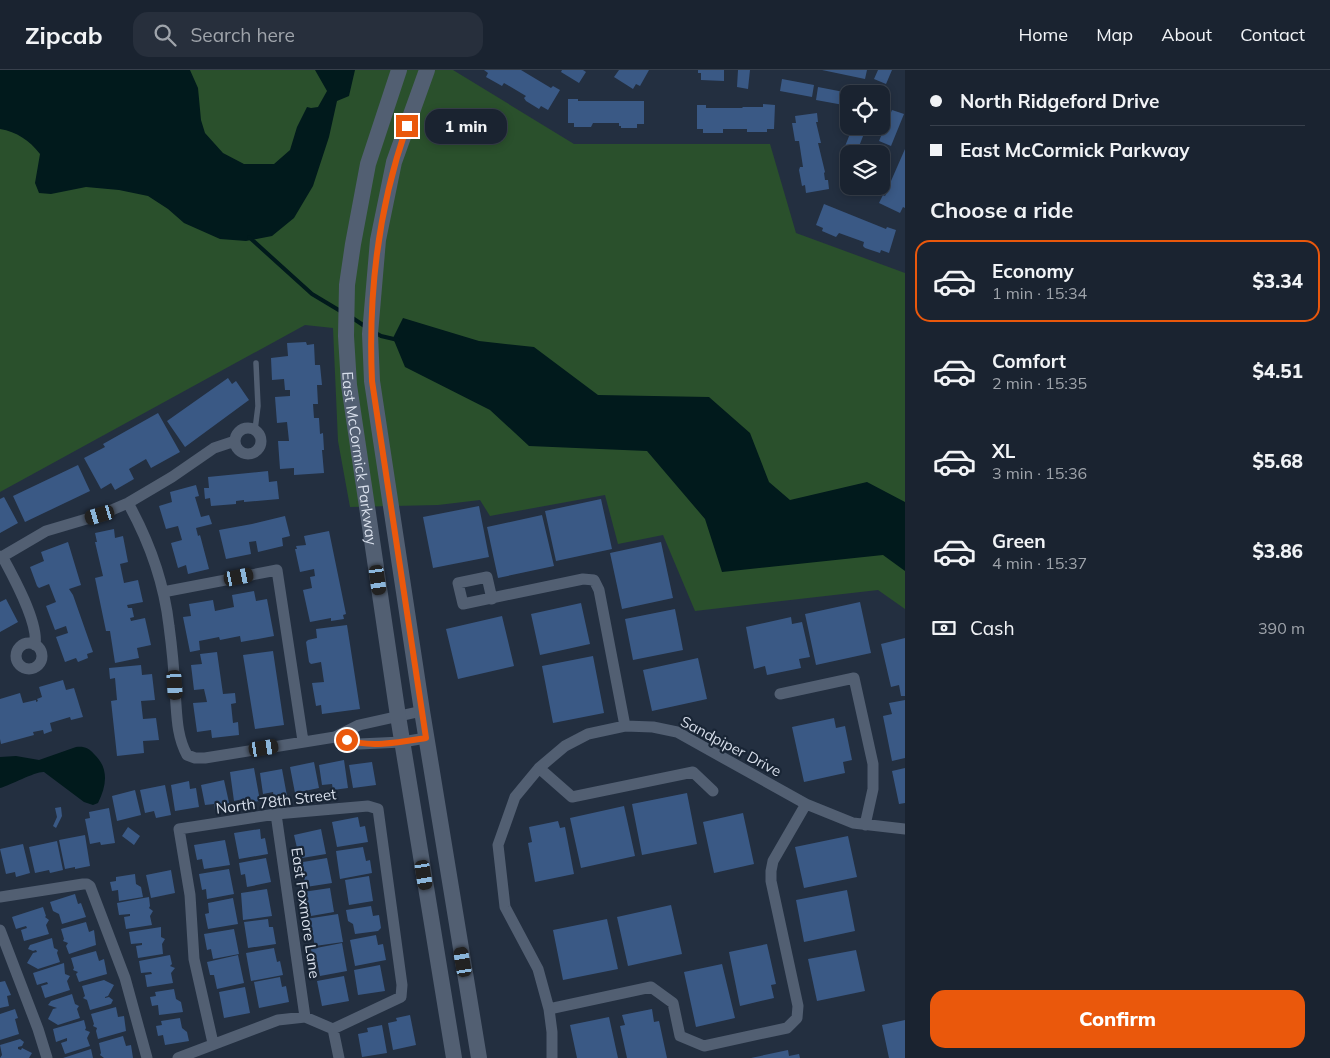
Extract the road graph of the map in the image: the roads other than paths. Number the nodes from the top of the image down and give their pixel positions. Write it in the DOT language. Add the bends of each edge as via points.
graph roads {
  1 [pos="399,70"];
  2 [pos="427,70"];
  3 [pos="256,363"];
  4 [pos="255,430"];
  5 [pos="235,441"];
  6 [pos="128,503"];
  7 [pos="1,557"];
  8 [pos="163,592"];
  9 [pos="492,599"];
  10 [pos="35,644"];
  11 [pos="780,694"];
  12 [pos="422,711"];
  13 [pos="398,716"];
  14 [pos="625,726"];
  15 [pos="335,736"];
  16 [pos="426,738"];
  17 [pos="303,741"];
  18 [pos="402,742"];
  19 [pos="539,768"];
  20 [pos="713,791"];
  21 [pos="806,804"];
  22 [pos="276,814"];
  23 [pos="866,825"];
  24 [pos="905,829"];
  25 [pos="0,898"];
  26 [pos="0,930"];
  27 [pos="549,1009"];
  28 [pos="305,1017"];
  29 [pos="332,1029"];
  30 [pos="213,1044"];
  31 [pos="46,1058"];
  32 [pos="147,1058"];
  33 [pos="178,1058"];
  34 [pos="340,1058"];
  35 [pos="454,1058"];
  36 [pos="479,1058"];
  37 [pos="552,1058"];
  1 -- 13 [label="main road, East McCormick Parkway" via="368,164 348,278 346,336 349,385"];
  2 -- 12 [label="main road, East McCormick Parkway" via="394,162 378,240 370,334 372,381"];
  3 -- 4 [label="lane" via="258,406"];
  4 -- 5 [label="street" via="242,429"];
  4 -- 5 [label="street" via="261,442 254,452 242,452"];
  5 -- 6 [label="street" via="214,448"];
  6 -- 7 [label="street" via="46,531"];
  6 -- 8 [label="street" via="147,540"];
  7 -- 10 [label="street" via="19,589 35,630"];
  8 -- 17 [label="street" via="169,624 178,732 186,755 205,758"];
  8 -- 17 [label="street" via="277,570"];
  9 -- 14 [label="street" via="583,578 594,580 599,590"];
  11 -- 23 [label="street" via="854,678 873,764 873,789"];
  12 -- 13 [label="street"];
  12 -- 16 [label="main road, East McCormick Parkway"];
  13 -- 15 [label="street" via="359,725"];
  13 -- 18 [label="main road, East McCormick Parkway"];
  14 -- 19 [label="street, Sandpiper Drive" via="588,734 565,746"];
  14 -- 21 [label="street, Sandpiper Drive" via="676,732"];
  15 -- 17 [label="street"];
  15 -- 18 [label="street" via="359,744"];
  16 -- 18 [label="street"];
  16 -- 36 [label="main road, East McCormick Parkway"];
  18 -- 35 [label="main road, East McCormick Parkway"];
  19 -- 20 [label="street" via="572,797 693,772"];
  19 -- 27 [label="street, Sandpiper Drive" via="515,797 498,845 505,908 538,969"];
  21 -- 23 [label="street, Sandpiper Drive"];
  21 -- 27 [label="street" via="771,871 798,1006 797,1018 787,1028 704,1046 680,1036 673,1003 651,987"];
  22 -- 28 [label="street, East Foxmore Lane"];
  22 -- 29 [label="street, North 78th Street" via="368,806 378,809 401,997"];
  22 -- 30 [label="street, North 78th Street" via="179,829 190,895 194,959"];
  23 -- 24 [label="street, Sandpiper Drive"];
  25 -- 32 [label="street" via="87,884 125,978"];
  26 -- 31 [label="street" via="38,1028"];
  27 -- 37 [label="street, Sandpiper Drive"];
  28 -- 29 [label="street"];
  28 -- 30 [label="street" via="278,1020"];
  29 -- 34 [label="street"];
  30 -- 33 [label="street"];
}
